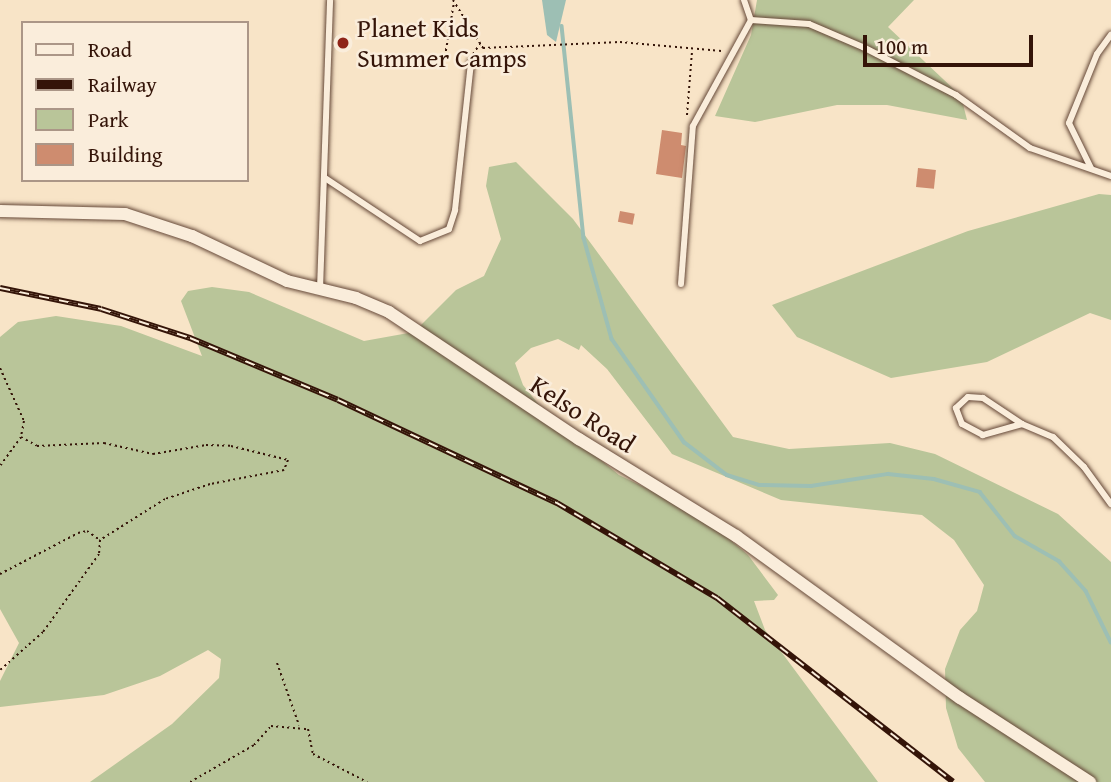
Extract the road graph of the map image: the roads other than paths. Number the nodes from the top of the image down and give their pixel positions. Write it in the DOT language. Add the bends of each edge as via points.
graph roads {
  1 [pos="330,0"];
  2 [pos="744,0"];
  3 [pos="751,20"];
  4 [pos="1111,35"];
  5 [pos="471,62"];
  6 [pos="1091,167"];
  7 [pos="1111,176"];
  8 [pos="325,178"];
  9 [pos="0,212"];
  10 [pos="681,284"];
  11 [pos="320,289"];
  12 [pos="1022,424"];
  13 [pos="1111,504"];
  14 [pos="1090,782"];
  1 -- 8 [label="lane"];
  2 -- 3 [label="lane"];
  3 -- 6 [label="lane" via="809,24 956,94 1030,148"];
  3 -- 10 [label="lane" via="694,126"];
  4 -- 6 [label="lane" via="1097,54 1069,123"];
  5 -- 8 [label="lane" via="449,229 420,241"];
  6 -- 7 [label="lane"];
  8 -- 11 [label="lane"];
  9 -- 11 [label="street, Kelso Road" via="125,214 192,236 287,281"];
  11 -- 14 [label="street, Kelso Road" via="389,312 567,432 736,536 960,698"];
  12 -- 12 [label="lane" via="983,398 968,397 956,408 962,424 983,435"];
  12 -- 13 [label="lane" via="1053,437 1084,467"];
}
